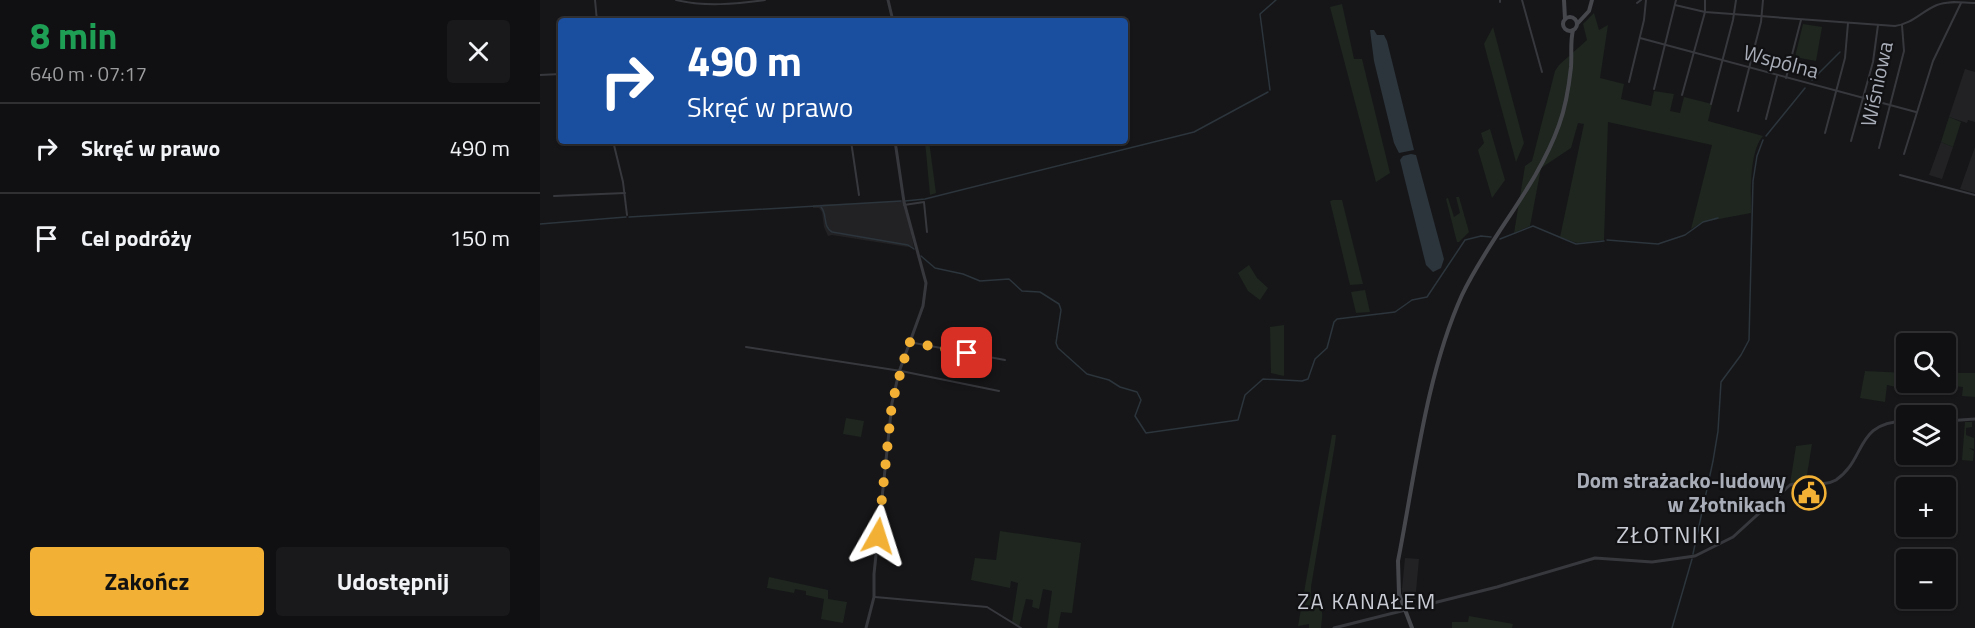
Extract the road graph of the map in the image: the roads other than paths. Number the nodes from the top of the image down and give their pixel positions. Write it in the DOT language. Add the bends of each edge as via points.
graph roads {
  1 [pos="595,0"];
  2 [pos="676,0"];
  3 [pos="765,0"];
  4 [pos="888,0"];
  5 [pos="1522,0"];
  6 [pos="1564,0"];
  7 [pos="1592,0"];
  8 [pos="1646,0"];
  9 [pos="1676,0"];
  10 [pos="1705,0"];
  11 [pos="1736,0"];
  12 [pos="1764,0"];
  13 [pos="1961,3"];
  14 [pos="1975,3"];
  15 [pos="1676,5"];
  16 [pos="1566,8"];
  17 [pos="1705,12"];
  18 [pos="1734,14"];
  19 [pos="1584,17"];
  20 [pos="1762,17"];
  21 [pos="597,18"];
  22 [pos="892,18"];
  23 [pos="1573,19"];
  24 [pos="1565,20"];
  25 [pos="1801,20"];
  26 [pos="1848,23"];
  27 [pos="1577,25"];
  28 [pos="1878,25"];
  29 [pos="1902,25"];
  30 [pos="1574,30"];
  31 [pos="1567,31"];
  32 [pos="1640,38"];
  33 [pos="1571,42"];
  34 [pos="1665,45"];
  35 [pos="1694,53"];
  36 [pos="1722,62"];
  37 [pos="1749,69"];
  38 [pos="1542,72"];
  39 [pos="558,74"];
  40 [pos="540,75"];
  41 [pos="1777,76"];
  42 [pos="1786,78"];
  43 [pos="1629,82"];
  44 [pos="1654,89"];
  45 [pos="1836,92"];
  46 [pos="1682,95"];
  47 [pos="1863,99"];
  48 [pos="1711,104"];
  49 [pos="1890,106"];
  50 [pos="1738,111"];
  51 [pos="1916,112"];
  52 [pos="1766,119"];
  53 [pos="1825,133"];
  54 [pos="1851,141"];
  55 [pos="614,144"];
  56 [pos="851,144"];
  57 [pos="895,144"];
  58 [pos="1879,148"];
  59 [pos="1904,154"];
  60 [pos="1900,174"];
  61 [pos="625,193"];
  62 [pos="859,195"];
  63 [pos="1975,195"];
  64 [pos="554,196"];
  65 [pos="904,205"];
  66 [pos="627,215"];
  67 [pos="927,232"];
  68 [pos="909,342"];
  69 [pos="746,347"];
  70 [pos="1005,360"];
  71 [pos="899,372"];
  72 [pos="999,391"];
  73 [pos="1975,419"];
  74 [pos="1956,420"];
  75 [pos="1896,422"];
  76 [pos="874,597"];
  77 [pos="1403,610"];
  78 [pos="866,628"];
  79 [pos="1021,628"];
  80 [pos="1334,628"];
  81 [pos="1412,628"];
  1 -- 21 [label="street"];
  2 -- 3 [label="street" via="699,5"];
  4 -- 22 [label="street"];
  5 -- 38 [label="street"];
  6 -- 16 [label="main road"];
  7 -- 19 [label="main road"];
  8 -- 32 [label="street"];
  9 -- 15 [label="street"];
  10 -- 17 [label="street"];
  11 -- 18 [label="street"];
  12 -- 20 [label="street"];
  13 -- 14 [label="street"];
  13 -- 29 [label="street" via="1937,5"];
  13 -- 51 [label="street" via="1936,55"];
  15 -- 17 [label="street"];
  15 -- 34 [label="street"];
  16 -- 23 [label="main road"];
  16 -- 24 [label="main road"];
  17 -- 18 [label="street"];
  17 -- 35 [label="street"];
  18 -- 20 [label="street"];
  18 -- 36 [label="street"];
  19 -- 23 [label="main road"];
  19 -- 27 [label="main road"];
  20 -- 25 [label="street"];
  20 -- 37 [label="street"];
  23 -- 24 [label="main road"];
  23 -- 27 [label="main road"];
  24 -- 31 [label="main road" via="1563,26"];
  25 -- 26 [label="street"];
  25 -- 42 [label="street"];
  26 -- 28 [label="street"];
  26 -- 45 [label="street" via="1845,58"];
  27 -- 30 [label="main road"];
  28 -- 29 [label="street"];
  28 -- 47 [label="street"];
  29 -- 49 [label="street, Wiśniowa" via="1904,51"];
  30 -- 31 [label="main road"];
  30 -- 33 [label="main road"];
  31 -- 33 [label="main road"];
  32 -- 34 [label="street, Wspólna"];
  32 -- 43 [label="street"];
  33 -- 77 [label="main road" via="1569,85 1552,142 1470,280 1438,362 1398,561"];
  34 -- 35 [label="street, Wspólna"];
  34 -- 44 [label="street"];
  35 -- 36 [label="street, Wspólna"];
  35 -- 46 [label="street"];
  36 -- 37 [label="street, Wspólna"];
  36 -- 48 [label="street"];
  37 -- 41 [label="street, Wspólna"];
  37 -- 50 [label="street"];
  39 -- 40 [label="street"];
  41 -- 42 [label="street, Wspólna"];
  41 -- 52 [label="street"];
  42 -- 45 [label="street, Wspólna"];
  45 -- 47 [label="street, Wspólna"];
  45 -- 53 [label="street"];
  47 -- 49 [label="street, Wspólna"];
  47 -- 54 [label="street"];
  49 -- 51 [label="street, Wspólna"];
  49 -- 58 [label="street, Wiśniowa"];
  51 -- 59 [label="street"];
  55 -- 61 [label="street"];
  56 -- 62 [label="street"];
  57 -- 65 [label="street"];
  60 -- 63 [label="street"];
  61 -- 64 [label="street"];
  61 -- 66 [label="street"];
  65 -- 67 [label="street" via="924,202"];
  65 -- 68 [label="street" via="926,283 923,306"];
  68 -- 70 [label="street"];
  68 -- 71 [label="street"];
  69 -- 71 [label="street"];
  71 -- 72 [label="street"];
  71 -- 76 [label="street" via="892,403"];
  73 -- 74 [label="street"];
  75 -- 77 [label="street" via="1872,432 1835,480 1790,485 1733,537 1695,556 1652,562 1595,558"];
  76 -- 78 [label="street"];
  76 -- 79 [label="street" via="987,607"];
  77 -- 80 [label="street"];
  77 -- 81 [label="main road"];
}
